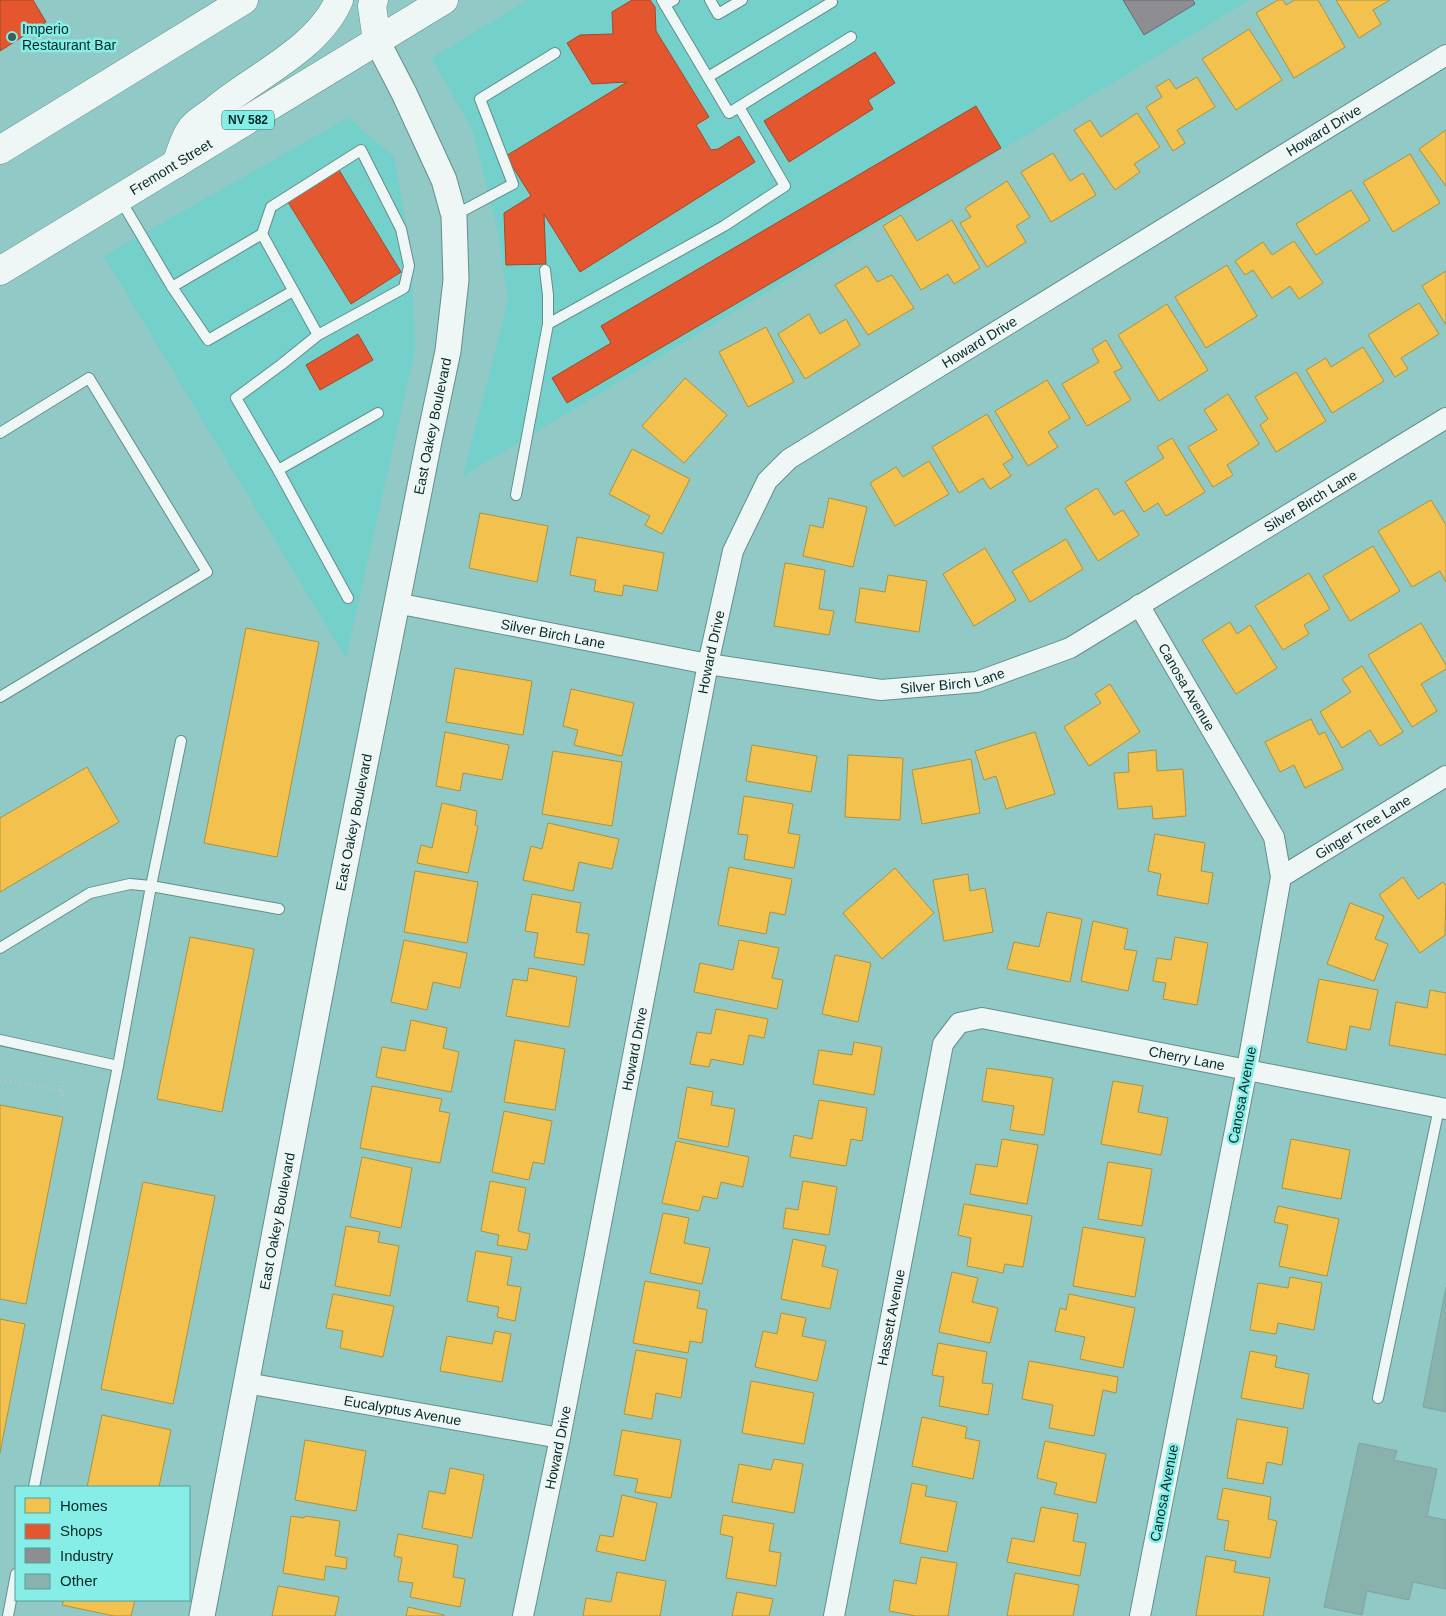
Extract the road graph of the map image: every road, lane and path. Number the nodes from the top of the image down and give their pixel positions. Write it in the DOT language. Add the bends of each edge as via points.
graph roads {
  1 [pos="244,0"];
  2 [pos="339,0"];
  3 [pos="374,0"];
  4 [pos="444,0"];
  5 [pos="710,0"];
  6 [pos="742,0"];
  7 [pos="667,2"];
  8 [pos="832,2"];
  9 [pos="851,37"];
  10 [pos="377,41"];
  11 [pos="555,54"];
  12 [pos="1446,56"];
  13 [pos="708,77"];
  14 [pos="739,107"];
  15 [pos="0,150"];
  16 [pos="176,164"];
  17 [pos="119,198"];
  18 [pos="454,216"];
  19 [pos="262,234"];
  20 [pos="545,270"];
  21 [pos="0,271"];
  22 [pos="172,287"];
  23 [pos="293,290"];
  24 [pos="548,324"];
  25 [pos="318,335"];
  26 [pos="378,414"];
  27 [pos="1446,418"];
  28 [pos="0,433"];
  29 [pos="278,470"];
  30 [pos="516,495"];
  31 [pos="348,598"];
  32 [pos="396,603"];
  33 [pos="1139,605"];
  34 [pos="708,664"];
  35 [pos="0,697"];
  36 [pos="181,741"];
  37 [pos="1446,776"];
  38 [pos="1281,877"];
  39 [pos="151,886"];
  40 [pos="279,909"];
  41 [pos="0,948"];
  42 [pos="959,1023"];
  43 [pos="0,1040"];
  44 [pos="67,1054"];
  45 [pos="118,1066"];
  46 [pos="1247,1069"];
  47 [pos="0,1080"];
  48 [pos="61,1090"];
  49 [pos="1443,1108"];
  50 [pos="61,1113"];
  51 [pos="246,1384"];
  52 [pos="1378,1398"];
  53 [pos="560,1438"];
  54 [pos="34,1486"];
  55 [pos="15,1579"];
  56 [pos="8,1616"];
  57 [pos="202,1616"];
  58 [pos="523,1616"];
  59 [pos="834,1616"];
  60 [pos="1140,1616"];
  1 -- 15 [label="main road"];
  2 -- 16 [label="main road" via="313,38 226,99 189,131"];
  3 -- 10 [label="main road"];
  4 -- 10 [label="main road, Fremont Street / NV 582"];
  5 -- 6 [label="lane" via="718,14"];
  7 -- 13 [label="lane"];
  8 -- 13 [label="lane"];
  9 -- 14 [label="lane"];
  10 -- 16 [label="main road, Fremont Street / NV 582"];
  10 -- 18 [label="street, East Oakey Boulevard" via="444,180"];
  11 -- 18 [label="lane" via="480,99 513,184"];
  12 -- 34 [label="street, Howard Drive" via="789,459 767,480 733,551"];
  13 -- 14 [label="lane" via="729,114"];
  14 -- 24 [label="lane" via="785,186 724,226"];
  16 -- 17 [label="main road, Fremont Street / NV 582"];
  17 -- 21 [label="main road, Fremont Street / NV 582"];
  17 -- 22 [label="lane"];
  18 -- 32 [label="street, East Oakey Boulevard" via="456,280 448,351"];
  19 -- 22 [label="lane"];
  19 -- 23 [label="lane"];
  19 -- 25 [label="lane" via="271,207 360,150 401,229 410,266 404,288"];
  20 -- 24 [label="lane"];
  22 -- 23 [label="lane" via="208,340"];
  23 -- 25 [label="lane"];
  24 -- 30 [label="lane"];
  25 -- 29 [label="lane" via="236,398"];
  26 -- 29 [label="lane"];
  27 -- 33 [label="street, Silver Birch Lane"];
  28 -- 35 [label="lane" via="89,378 207,572"];
  29 -- 31 [label="lane"];
  32 -- 34 [label="street, Silver Birch Lane"];
  32 -- 51 [label="street, East Oakey Boulevard"];
  33 -- 34 [label="street, Silver Birch Lane" via="1070,648 977,682 881,690"];
  33 -- 38 [label="street, Canosa Avenue" via="1274,837"];
  34 -- 53 [label="street, Howard Drive"];
  36 -- 39 [label="lane"];
  37 -- 38 [label="street, Ginger Tree Lane"];
  38 -- 46 [label="street, Canosa Avenue"];
  39 -- 40 [label="lane"];
  39 -- 41 [label="lane" via="130,884 90,893"];
  39 -- 45 [label="lane"];
  42 -- 46 [label="street, Cherry Lane" via="982,1018"];
  42 -- 59 [label="street, Hassett Avenue" via="943,1044"];
  43 -- 44 [label="lane"];
  44 -- 45 [label="lane"];
  44 -- 48 [label="path"];
  45 -- 54 [label="lane"];
  46 -- 49 [label="street, Cherry Lane"];
  46 -- 60 [label="street, Canosa Avenue"];
  47 -- 48 [label="path"];
  48 -- 50 [label="path" via="64,1101"];
  49 -- 52 [label="lane"];
  51 -- 53 [label="street, Eucalyptus Avenue"];
  51 -- 57 [label="street, East Oakey Boulevard"];
  53 -- 58 [label="street, Howard Drive"];
  55 -- 56 [label="lane"];
}
